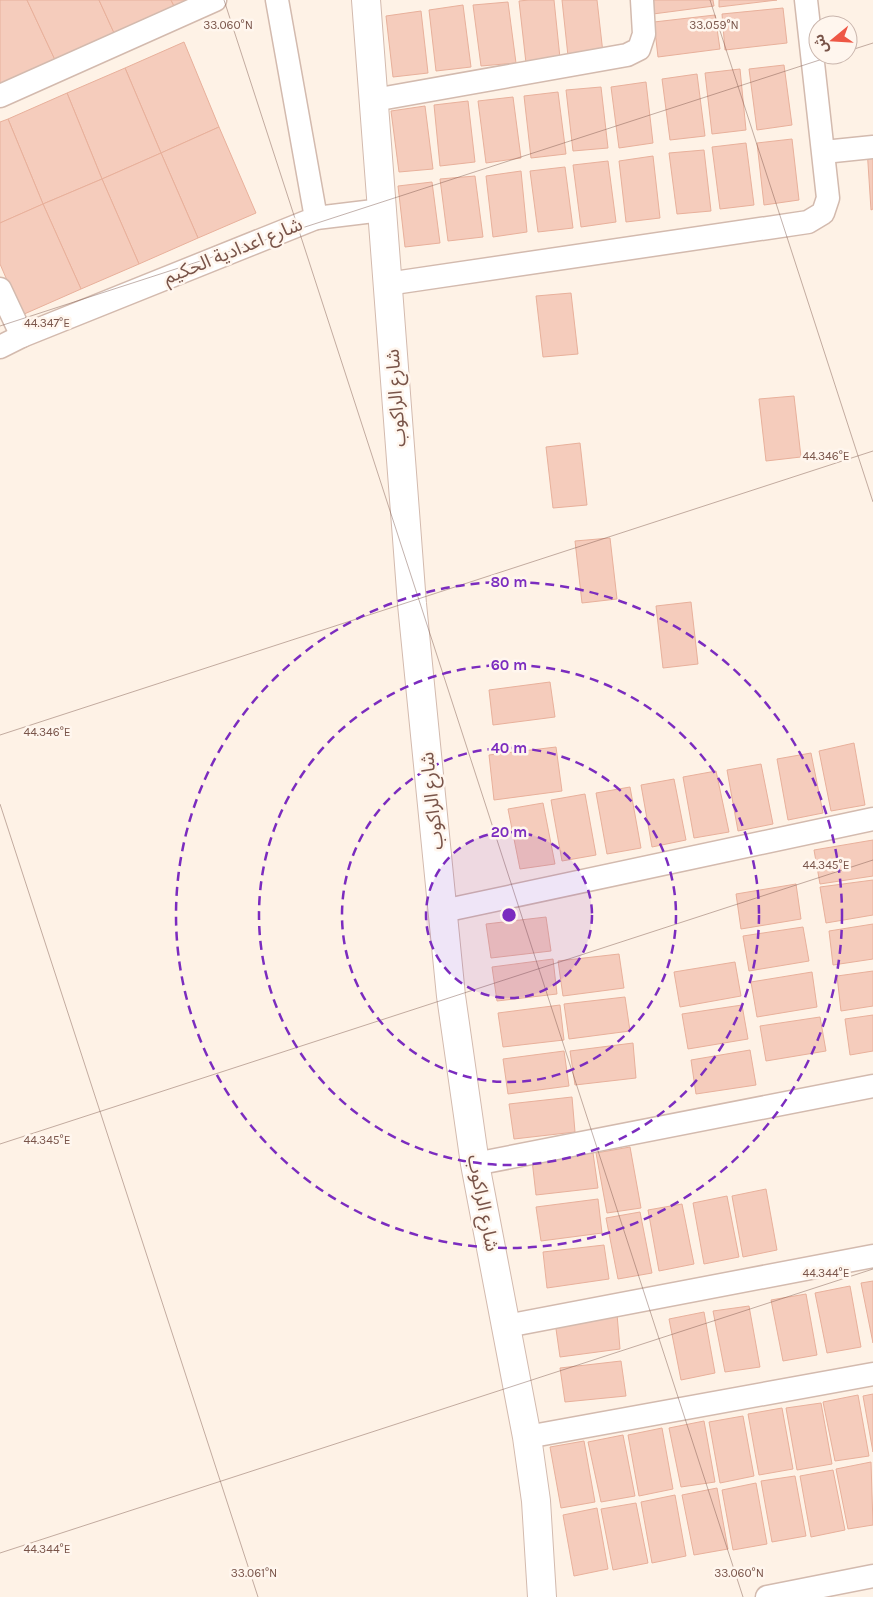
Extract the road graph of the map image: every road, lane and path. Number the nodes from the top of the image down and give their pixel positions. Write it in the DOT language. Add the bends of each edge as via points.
graph roads {
  1 [pos="215,0"];
  2 [pos="277,0"];
  3 [pos="366,0"];
  4 [pos="642,0"];
  5 [pos="806,0"];
  6 [pos="0,96"];
  7 [pos="374,100"];
  8 [pos="873,147"];
  9 [pos="824,152"];
  10 [pos="382,210"];
  11 [pos="316,218"];
  12 [pos="388,284"];
  13 [pos="0,290"];
  14 [pos="22,336"];
  15 [pos="0,347"];
  16 [pos="873,819"];
  17 [pos="443,910"];
  18 [pos="873,1086"];
  19 [pos="475,1164"];
  20 [pos="873,1256"];
  21 [pos="506,1326"];
  22 [pos="873,1374"];
  23 [pos="527,1437"];
  24 [pos="873,1576"];
  25 [pos="542,1597"];
  26 [pos="767,1597"];
  1 -- 6 [label="street"];
  2 -- 11 [label="street, شارع اعدادية الحكيم"];
  3 -- 7 [label="street, شارع الراكوب"];
  4 -- 7 [label="street" via="644,34 639,49 627,55"];
  5 -- 9 [label="street"];
  7 -- 10 [label="street, شارع الراكوب"];
  8 -- 9 [label="street"];
  9 -- 12 [label="street" via="828,198 823,213 808,222"];
  10 -- 11 [label="street"];
  10 -- 12 [label="street, شارع الراكوب"];
  11 -- 14 [label="street, شارع اعدادية الحكيم"];
  12 -- 17 [label="street, شارع الراكوب" via="412,604"];
  13 -- 14 [label="street"];
  14 -- 15 [label="street, شارع اعدادية الحكيم"];
  16 -- 17 [label="street"];
  17 -- 19 [label="street, شارع الراكوب" via="453,1014"];
  18 -- 19 [label="street"];
  19 -- 21 [label="street, شارع الراكوب"];
  20 -- 21 [label="street"];
  21 -- 23 [label="street, شارع الراكوب"];
  22 -- 23 [label="street"];
  23 -- 25 [label="street, شارع الراكوب" via="536,1501"];
  24 -- 26 [label="street"];
}
